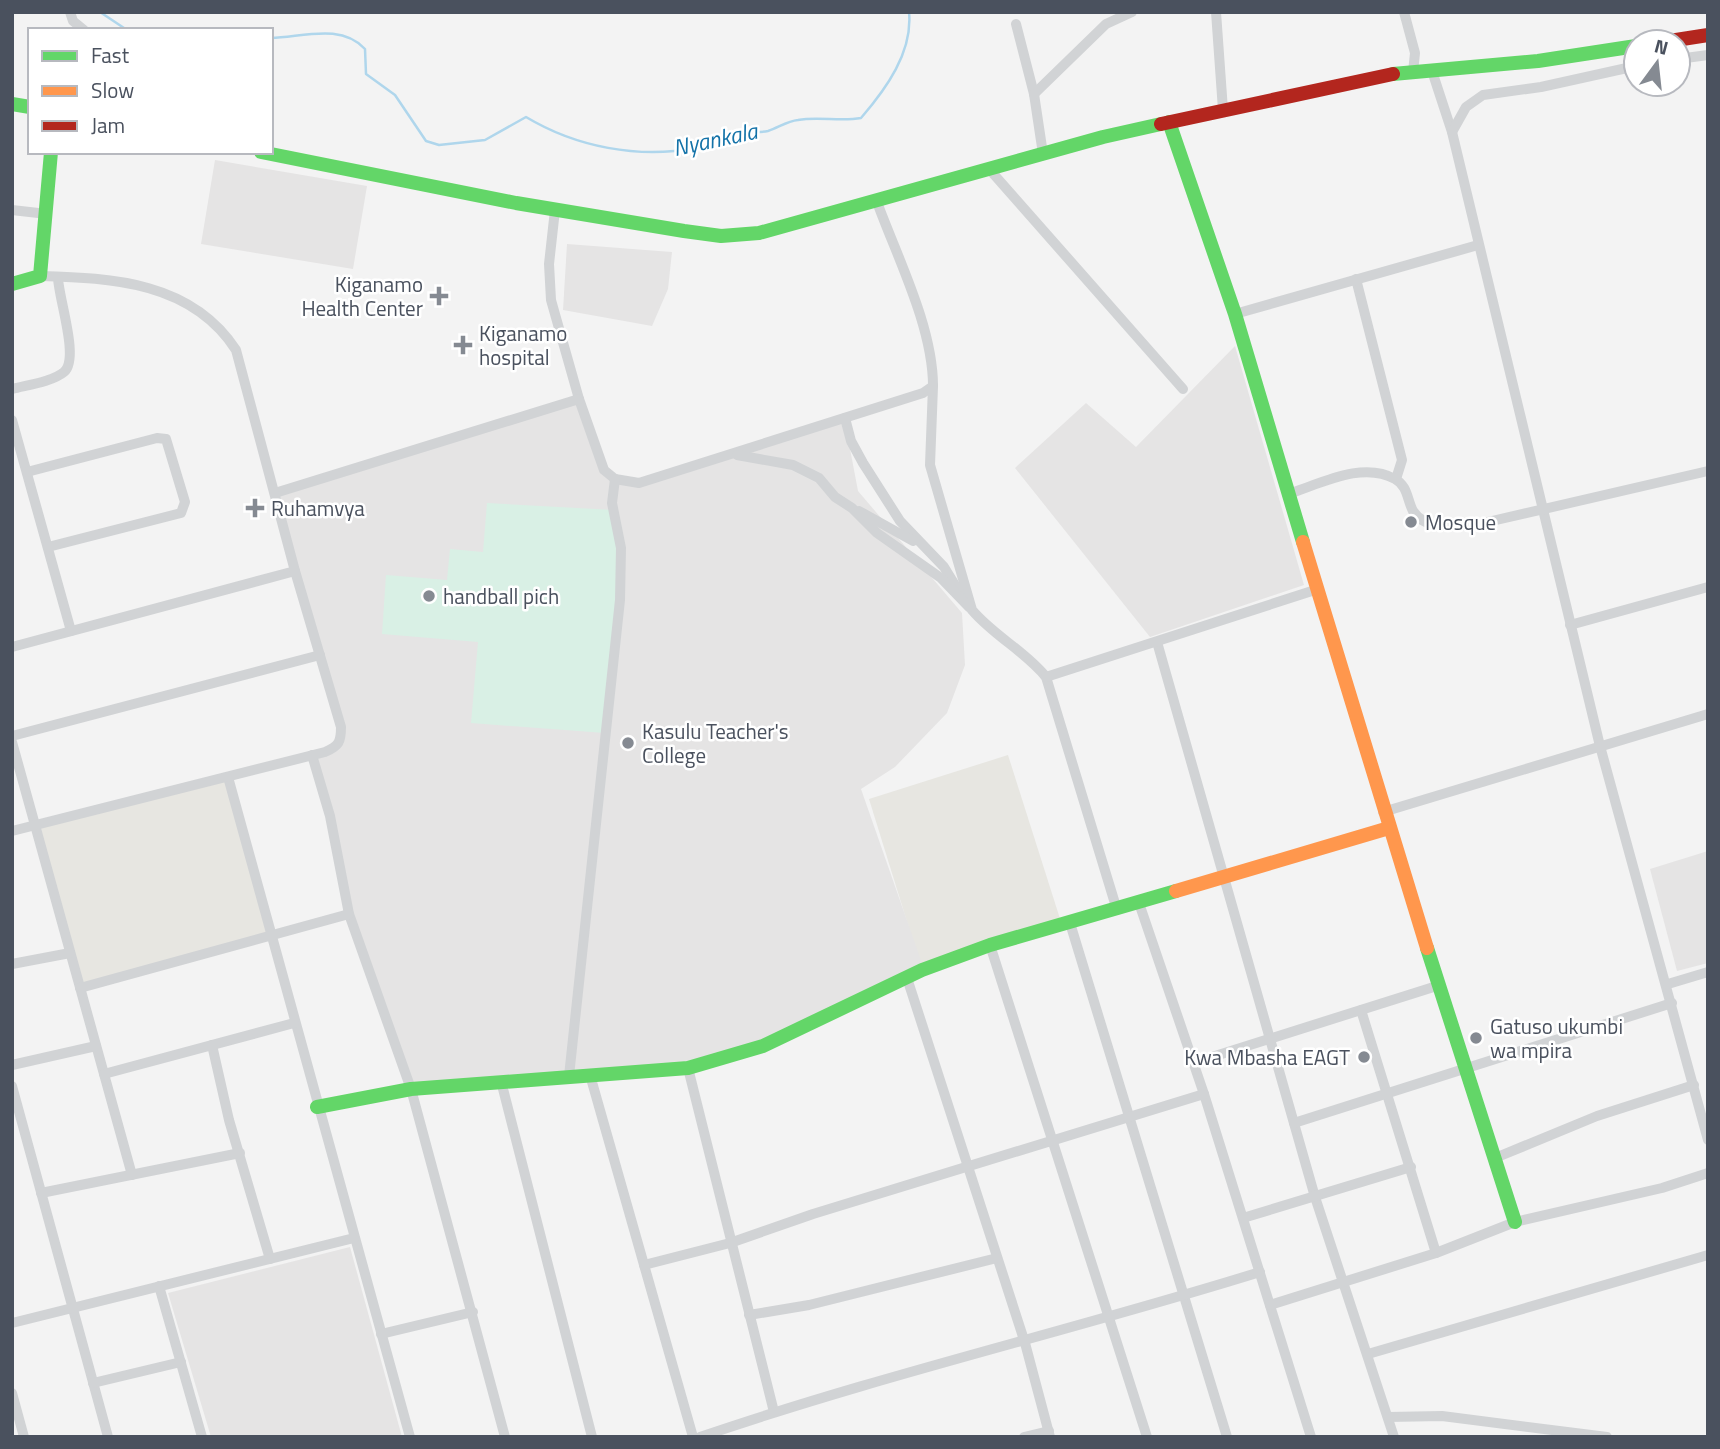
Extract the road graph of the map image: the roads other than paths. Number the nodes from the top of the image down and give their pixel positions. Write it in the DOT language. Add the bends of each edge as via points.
graph roads {
  1 [pos="70,12"];
  2 [pos="1132,12"];
  3 [pos="1216,12"];
  4 [pos="1404,12"];
  5 [pos="1016,24"];
  6 [pos="82,28"];
  7 [pos="1622,48"];
  8 [pos="1622,69"];
  9 [pos="1433,71"];
  10 [pos="1413,72"];
  11 [pos="1034,94"];
  12 [pos="1223,110"];
  13 [pos="1169,122"];
  14 [pos="1452,132"];
  15 [pos="51,154"];
  16 [pos="271,154"];
  17 [pos="1043,154"];
  18 [pos="990,170"];
  19 [pos="877,202"];
  20 [pos="12,210"];
  21 [pos="555,210"];
  22 [pos="47,214"];
  23 [pos="1478,244"];
  24 [pos="40,276"];
  25 [pos="58,277"];
  26 [pos="1356,279"];
  27 [pos="12,284"];
  28 [pos="1235,314"];
  29 [pos="933,386"];
  30 [pos="12,389"];
  31 [pos="1183,389"];
  32 [pos="579,399"];
  33 [pos="845,418"];
  34 [pos="12,420"];
  35 [pos="729,454"];
  36 [pos="1708,471"];
  37 [pos="27,472"];
  38 [pos="615,479"];
  39 [pos="1396,479"];
  40 [pos="275,493"];
  41 [pos="1291,493"];
  42 [pos="852,508"];
  43 [pos="1541,511"];
  44 [pos="922,545"];
  45 [pos="48,547"];
  46 [pos="295,571"];
  47 [pos="1708,587"];
  48 [pos="1315,590"];
  49 [pos="964,602"];
  50 [pos="972,610"];
  51 [pos="1570,625"];
  52 [pos="71,631"];
  53 [pos="1157,642"];
  54 [pos="12,647"];
  55 [pos="320,655"];
  56 [pos="1046,677"];
  57 [pos="1708,714"];
  58 [pos="12,736"];
  59 [pos="12,743"];
  60 [pos="1600,746"];
  61 [pos="312,755"];
  62 [pos="228,777"];
  63 [pos="1383,812"];
  64 [pos="34,825"];
  65 [pos="1389,828"];
  66 [pos="12,831"];
  67 [pos="1223,879"];
  68 [pos="1139,903"];
  69 [pos="1117,910"];
  70 [pos="349,914"];
  71 [pos="1070,923"];
  72 [pos="272,935"];
  73 [pos="990,945"];
  74 [pos="70,953"];
  75 [pos="12,964"];
  76 [pos="1708,972"];
  77 [pos="907,978"];
  78 [pos="1668,984"];
  79 [pos="1440,985"];
  80 [pos="80,988"];
  81 [pos="1672,1003"];
  82 [pos="1361,1010"];
  83 [pos="294,1023"];
  84 [pos="1269,1040"];
  85 [pos="212,1045"];
  86 [pos="96,1046"];
  87 [pos="1193,1063"];
  88 [pos="12,1065"];
  89 [pos="688,1068"];
  90 [pos="1466,1068"];
  91 [pos="104,1073"];
  92 [pos="590,1075"];
  93 [pos="569,1076"];
  94 [pos="501,1081"];
  95 [pos="1694,1085"];
  96 [pos="12,1086"];
  97 [pos="411,1089"];
  98 [pos="1388,1093"];
  99 [pos="1204,1094"];
  100 [pos="317,1107"];
  101 [pos="1127,1116"];
  102 [pos="1294,1123"];
  103 [pos="1708,1140"];
  104 [pos="1052,1141"];
  105 [pos="240,1153"];
  106 [pos="1495,1158"];
  107 [pos="1410,1167"];
  108 [pos="968,1168"];
  109 [pos="1708,1173"];
  110 [pos="132,1175"];
  111 [pos="41,1193"];
  112 [pos="1315,1197"];
  113 [pos="1243,1218"];
  114 [pos="1515,1222"];
  115 [pos="354,1238"];
  116 [pos="730,1242"];
  117 [pos="1436,1253"];
  118 [pos="1708,1255"];
  119 [pos="998,1258"];
  120 [pos="270,1259"];
  121 [pos="644,1265"];
  122 [pos="1260,1272"];
  123 [pos="1345,1283"];
  124 [pos="159,1286"];
  125 [pos="1183,1296"];
  126 [pos="1270,1306"];
  127 [pos="72,1307"];
  128 [pos="473,1312"];
  129 [pos="749,1315"];
  130 [pos="1108,1318"];
  131 [pos="12,1323"];
  132 [pos="381,1334"];
  133 [pos="1025,1343"];
  134 [pos="1368,1354"];
  135 [pos="181,1362"];
  136 [pos="93,1383"];
  137 [pos="12,1393"];
  138 [pos="774,1412"];
  139 [pos="1388,1418"];
  140 [pos="1049,1434"];
  141 [pos="24,1437"];
  142 [pos="108,1437"];
  143 [pos="202,1437"];
  144 [pos="410,1437"];
  145 [pos="505,1437"];
  146 [pos="592,1437"];
  147 [pos="693,1437"];
  148 [pos="700,1437"];
  149 [pos="1024,1437"];
  150 [pos="1147,1437"];
  151 [pos="1227,1437"];
  152 [pos="1311,1437"];
  153 [pos="1394,1437"];
  154 [pos="1607,1437"];
  1 -- 6 [label="street"];
  2 -- 11 [label="street" via="1106,24"];
  3 -- 12 [label="street"];
  4 -- 10 [label="street" via="1415,53"];
  5 -- 11 [label="street"];
  7 -- 9 [label="main road"];
  8 -- 14 [label="street" via="1483,95 1466,107"];
  9 -- 10 [label="main road"];
  9 -- 14 [label="street"];
  10 -- 12 [label="main road"];
  11 -- 17 [label="street"];
  12 -- 13 [label="main road"];
  13 -- 17 [label="main road"];
  13 -- 28 [label="main road"];
  14 -- 23 [label="street"];
  15 -- 22 [label="main road"];
  16 -- 21 [label="main road"];
  17 -- 18 [label="main road"];
  18 -- 19 [label="main road"];
  18 -- 31 [label="street"];
  19 -- 21 [label="main road" via="759,233 721,236"];
  19 -- 29 [label="street" via="933,360"];
  20 -- 22 [label="street"];
  21 -- 32 [label="street" via="549,264 551,300"];
  22 -- 24 [label="main road"];
  23 -- 26 [label="street"];
  23 -- 43 [label="street"];
  24 -- 25 [label="street"];
  24 -- 27 [label="main road"];
  25 -- 30 [label="street" via="70,344 69,365 63,373"];
  25 -- 40 [label="street" via="103,278 153,287 190,305 226,334 236,350"];
  26 -- 28 [label="street"];
  26 -- 39 [label="street" via="1402,460"];
  28 -- 41 [label="main road"];
  29 -- 33 [label="street"];
  29 -- 50 [label="street" via="930,466"];
  32 -- 38 [label="street" via="604,470"];
  32 -- 40 [label="street"];
  33 -- 35 [label="street"];
  33 -- 44 [label="street" via="863,463 905,529"];
  34 -- 37 [label="street"];
  35 -- 38 [label="street" via="639,483"];
  35 -- 42 [label="street" via="807,470"];
  36 -- 43 [label="street"];
  37 -- 45 [label="street"];
  37 -- 45 [label="street" via="166,439 185,502 181,513"];
  38 -- 93 [label="street" via="612,503 621,548 620,600"];
  39 -- 41 [label="street" via="1366,471"];
  39 -- 43 [label="street" via="1408,492 1413,511 1423,520 1446,527"];
  40 -- 46 [label="street"];
  41 -- 48 [label="main road"];
  42 -- 44 [label="street"];
  42 -- 49 [label="street" via="877,533 941,578"];
  43 -- 51 [label="street"];
  44 -- 49 [label="street" via="944,567"];
  45 -- 52 [label="street"];
  46 -- 52 [label="street"];
  46 -- 55 [label="street"];
  47 -- 51 [label="street"];
  48 -- 53 [label="street"];
  48 -- 63 [label="main road"];
  49 -- 50 [label="street"];
  50 -- 56 [label="street"];
  51 -- 60 [label="street"];
  52 -- 54 [label="street"];
  53 -- 56 [label="street"];
  53 -- 67 [label="street"];
  55 -- 58 [label="street"];
  55 -- 61 [label="street" via="341,740 336,747"];
  56 -- 69 [label="street"];
  57 -- 60 [label="street"];
  59 -- 64 [label="street"];
  60 -- 63 [label="street"];
  60 -- 78 [label="street"];
  61 -- 62 [label="street"];
  61 -- 70 [label="street" via="330,816"];
  62 -- 64 [label="street"];
  62 -- 72 [label="street"];
  63 -- 65 [label="main road"];
  64 -- 66 [label="street"];
  64 -- 74 [label="street"];
  65 -- 67 [label="main road"];
  65 -- 79 [label="main road"];
  67 -- 68 [label="main road"];
  67 -- 84 [label="street"];
  68 -- 69 [label="main road"];
  68 -- 87 [label="street"];
  69 -- 71 [label="main road"];
  70 -- 72 [label="street"];
  70 -- 97 [label="street"];
  71 -- 73 [label="main road"];
  71 -- 101 [label="street"];
  72 -- 80 [label="street"];
  72 -- 83 [label="street"];
  73 -- 77 [label="main road"];
  73 -- 104 [label="street"];
  74 -- 75 [label="street"];
  74 -- 80 [label="street"];
  76 -- 78 [label="street"];
  77 -- 89 [label="main road" via="763,1046"];
  77 -- 108 [label="street"];
  78 -- 81 [label="street"];
  79 -- 82 [label="street"];
  79 -- 90 [label="main road"];
  80 -- 86 [label="street"];
  81 -- 90 [label="street"];
  81 -- 95 [label="street"];
  82 -- 84 [label="street"];
  82 -- 98 [label="street"];
  83 -- 85 [label="street"];
  83 -- 100 [label="street"];
  84 -- 87 [label="street"];
  84 -- 102 [label="street"];
  85 -- 91 [label="street"];
  85 -- 105 [label="street"];
  86 -- 88 [label="street"];
  86 -- 91 [label="street"];
  87 -- 99 [label="street"];
  89 -- 92 [label="main road"];
  89 -- 116 [label="street"];
  90 -- 98 [label="street"];
  90 -- 106 [label="main road"];
  91 -- 110 [label="street"];
  92 -- 93 [label="main road"];
  92 -- 121 [label="street"];
  93 -- 94 [label="main road"];
  94 -- 97 [label="main road"];
  94 -- 146 [label="street"];
  95 -- 103 [label="street"];
  95 -- 106 [label="street" via="1597,1116"];
  96 -- 111 [label="street"];
  97 -- 100 [label="main road"];
  97 -- 128 [label="street"];
  98 -- 102 [label="street"];
  98 -- 107 [label="street"];
  99 -- 101 [label="street"];
  99 -- 113 [label="street"];
  100 -- 115 [label="street"];
  101 -- 104 [label="street"];
  101 -- 125 [label="street"];
  102 -- 112 [label="street"];
  104 -- 108 [label="street"];
  104 -- 130 [label="street"];
  105 -- 110 [label="street"];
  105 -- 120 [label="street"];
  106 -- 114 [label="main road"];
  107 -- 112 [label="street"];
  107 -- 117 [label="street"];
  108 -- 116 [label="street"];
  108 -- 119 [label="street"];
  109 -- 114 [label="street"];
  110 -- 111 [label="street"];
  111 -- 127 [label="street"];
  112 -- 113 [label="street"];
  112 -- 123 [label="street"];
  113 -- 122 [label="street"];
  114 -- 117 [label="street"];
  115 -- 120 [label="street"];
  115 -- 132 [label="street"];
  116 -- 121 [label="street"];
  116 -- 129 [label="street"];
  117 -- 123 [label="street"];
  118 -- 134 [label="street"];
  119 -- 129 [label="street"];
  119 -- 133 [label="street"];
  120 -- 124 [label="street"];
  121 -- 147 [label="street"];
  122 -- 125 [label="street"];
  122 -- 126 [label="street"];
  123 -- 126 [label="street"];
  123 -- 134 [label="street"];
  124 -- 127 [label="street"];
  124 -- 135 [label="street"];
  125 -- 130 [label="street"];
  125 -- 151 [label="street"];
  126 -- 152 [label="street"];
  127 -- 131 [label="street"];
  127 -- 136 [label="street"];
  128 -- 132 [label="street"];
  128 -- 145 [label="street"];
  129 -- 138 [label="street"];
  130 -- 133 [label="street"];
  130 -- 150 [label="street"];
  132 -- 144 [label="street"];
  133 -- 138 [label="street"];
  133 -- 140 [label="street"];
  134 -- 139 [label="street"];
  135 -- 136 [label="street"];
  135 -- 143 [label="street"];
  136 -- 142 [label="street"];
  137 -- 141 [label="street"];
  138 -- 148 [label="street"];
  139 -- 153 [label="street"];
  139 -- 154 [label="street" via="1442,1416"];
  140 -- 149 [label="street"];
}
